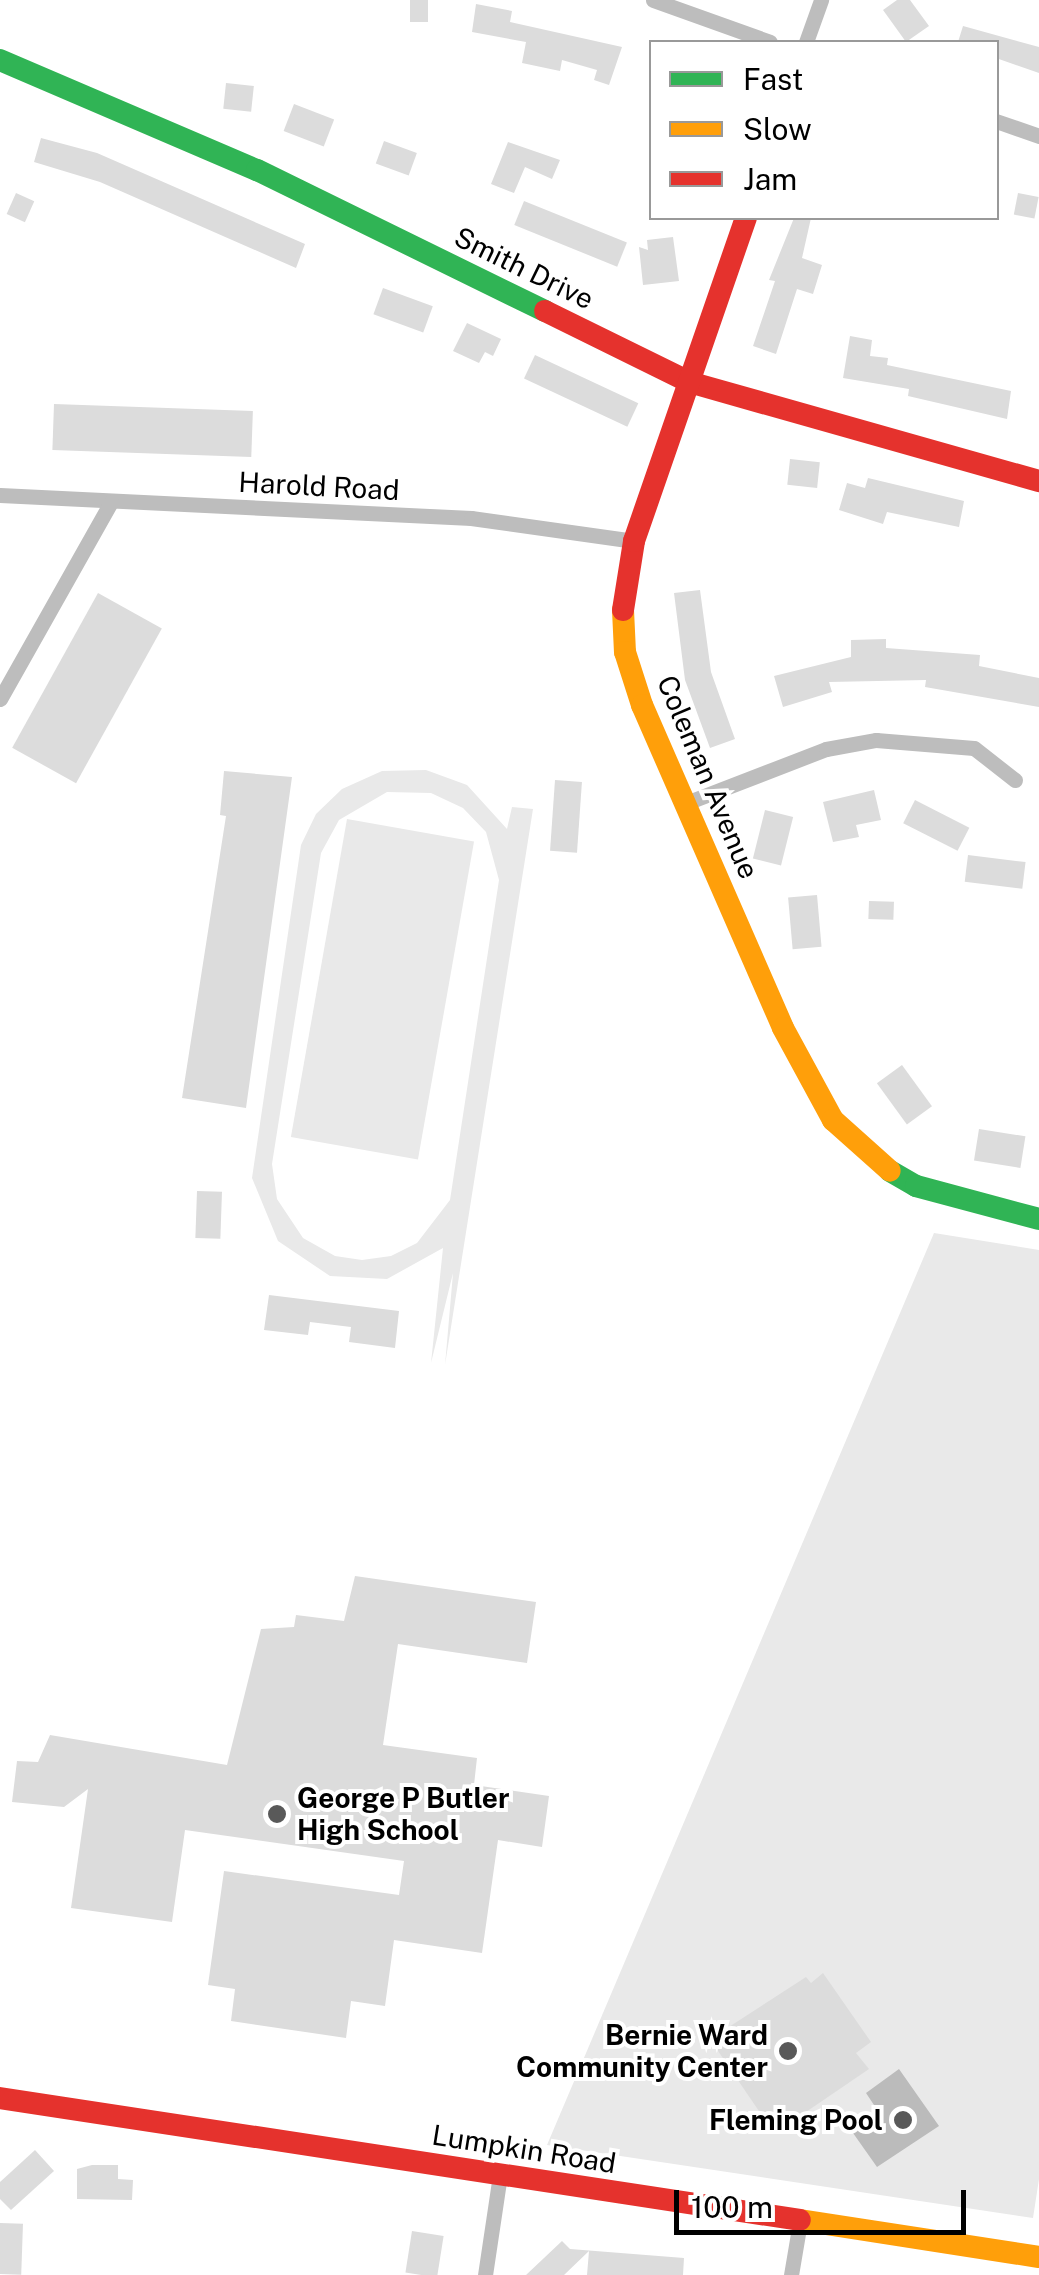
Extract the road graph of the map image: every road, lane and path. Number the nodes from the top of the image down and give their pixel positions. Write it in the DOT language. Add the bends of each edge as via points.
graph roads {
  1 [pos="653,0"];
  2 [pos="822,0"];
  3 [pos="764,40"];
  4 [pos="807,40"];
  5 [pos="0,60"];
  6 [pos="999,123"];
  7 [pos="1039,136"];
  8 [pos="745,220"];
  9 [pos="690,382"];
  10 [pos="1039,481"];
  11 [pos="0,495"];
  12 [pos="111,502"];
  13 [pos="634,541"];
  14 [pos="0,699"];
  15 [pos="1014,780"];
  16 [pos="686,803"];
  17 [pos="1039,1219"];
  18 [pos="0,2098"];
  19 [pos="500,2175"];
  20 [pos="800,2222"];
  21 [pos="1039,2257"];
  22 [pos="485,2275"];
  23 [pos="791,2275"];
  1 -- 3 [label="street"];
  2 -- 4 [label="street"];
  5 -- 9 [label="street, Smith Drive" via="257,170"];
  6 -- 7 [label="street"];
  8 -- 9 [label="street, Coleman Avenue"];
  9 -- 10 [label="street, Smith Drive"];
  9 -- 13 [label="street, Coleman Avenue"];
  11 -- 12 [label="street, Harold Road"];
  12 -- 13 [label="street, Harold Road" via="502,520"];
  12 -- 14 [label="street"];
  13 -- 16 [label="street, Coleman Avenue" via="623,610 626,652"];
  15 -- 16 [label="street" via="974,748 876,740 826,749"];
  16 -- 17 [label="street, Coleman Avenue" via="805,1074 852,1144 888,1171 946,1198"];
  18 -- 19 [label="street, Lumpkin Road"];
  19 -- 20 [label="street, Lumpkin Road"];
  19 -- 22 [label="street"];
  20 -- 21 [label="street, Lumpkin Road"];
  20 -- 23 [label="street"];
}
